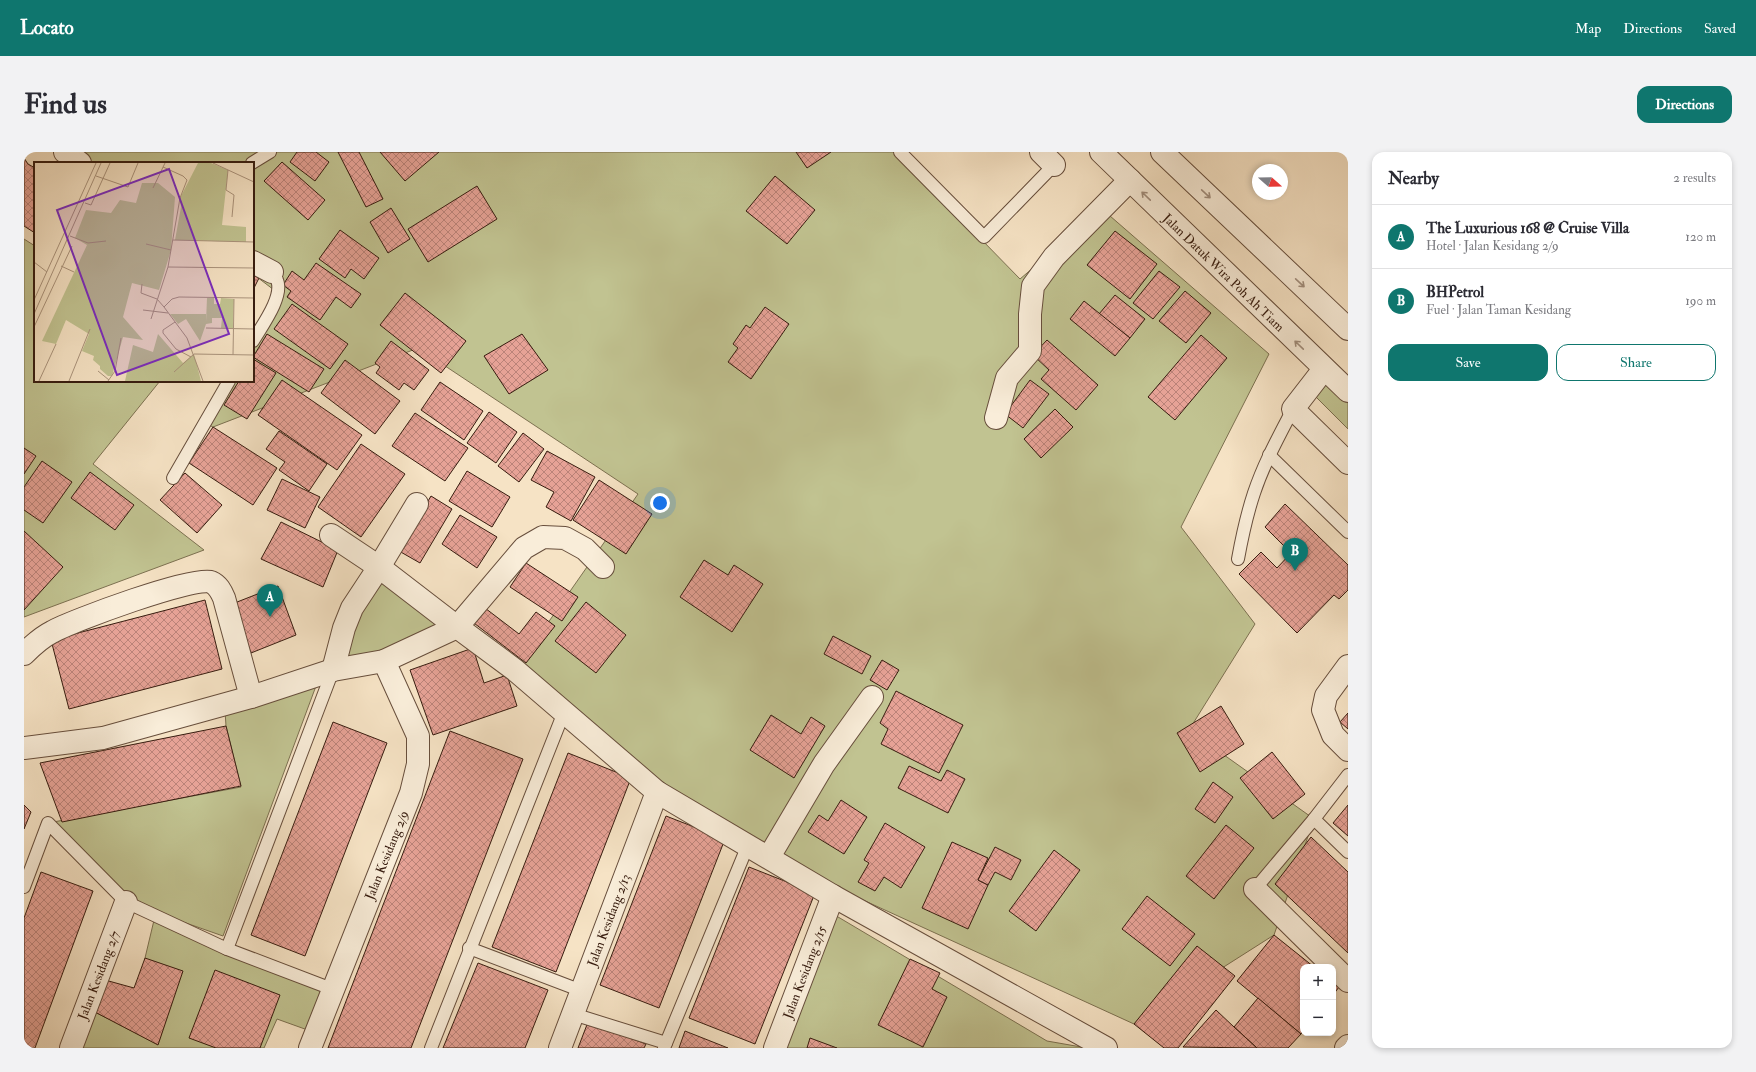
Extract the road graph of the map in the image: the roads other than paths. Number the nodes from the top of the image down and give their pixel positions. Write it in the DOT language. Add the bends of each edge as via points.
graph roads {
  1 [pos="65,152"];
  2 [pos="270,152"];
  3 [pos="900,152"];
  4 [pos="1101,152"];
  5 [pos="1162,152"];
  6 [pos="1047,159"];
  7 [pos="79,162"];
  8 [pos="254,162"];
  9 [pos="1130,180"];
  10 [pos="254,263"];
  11 [pos="272,272"];
  12 [pos="1348,328"];
  13 [pos="254,339"];
  14 [pos="1324,369"];
  15 [pos="228,382"];
  16 [pos="1348,391"];
  17 [pos="1293,408"];
  18 [pos="996,418"];
  19 [pos="1269,455"];
  20 [pos="1348,463"];
  21 [pos="172,478"];
  22 [pos="417,504"];
  23 [pos="1348,532"];
  24 [pos="331,535"];
  25 [pos="1238,559"];
  26 [pos="379,567"];
  27 [pos="603,567"];
  28 [pos="457,627"];
  29 [pos="24,654"];
  30 [pos="384,661"];
  31 [pos="1348,666"];
  32 [pos="333,670"];
  33 [pos="872,696"];
  34 [pos="251,697"];
  35 [pos="564,712"];
  36 [pos="24,748"];
  37 [pos="1348,750"];
  38 [pos="1348,776"];
  39 [pos="657,792"];
  40 [pos="1314,819"];
  41 [pos="748,845"];
  42 [pos="1348,852"];
  43 [pos="769,857"];
  44 [pos="24,887"];
  45 [pos="1255,889"];
  46 [pos="834,896"];
  47 [pos="126,902"];
  48 [pos="469,948"];
  49 [pos="227,949"];
  50 [pos="1348,981"];
  51 [pos="332,989"];
  52 [pos="582,990"];
  53 [pos="573,1014"];
  54 [pos="665,1045"];
  55 [pos="1348,1046"];
  56 [pos="71,1048"];
  57 [pos="310,1048"];
  58 [pos="431,1048"];
  59 [pos="560,1048"];
  60 [pos="775,1048"];
  61 [pos="1106,1048"];
  62 [pos="1346,1048"];
  1 -- 7 [label="street"];
  2 -- 8 [label="lane"];
  3 -- 6 [label="lane" via="984,236"];
  4 -- 9 [label="street, Jalan Datuk Wira Poh Ah Tiam"];
  5 -- 12 [label="street, one-way"];
  14 -- 9 [label="street, Jalan Datuk Wira Poh Ah Tiam, one-way"];
  9 -- 18 [label="street" via="1054,257 1033,286 1030,351 1007,378"];
  10 -- 11 [label="street"];
  11 -- 13 [label="lane" via="278,281 278,293"];
  14 -- 16 [label="street, Jalan Datuk Wira Poh Ah Tiam"];
  14 -- 17 [label="street"];
  15 -- 21 [label="lane"];
  17 -- 19 [label="lane"];
  17 -- 20 [label="street"];
  19 -- 23 [label="lane"];
  19 -- 25 [label="lane" via="1254,492"];
  22 -- 26 [label="street"];
  24 -- 26 [label="street"];
  26 -- 28 [label="street"];
  26 -- 32 [label="street" via="352,608"];
  27 -- 28 [label="street" via="584,549 565,538 543,537 524,548"];
  28 -- 30 [label="street"];
  28 -- 35 [label="street" via="515,670"];
  29 -- 34 [label="street" via="52,632 86,617 165,591 200,581 210,581 218,586 224,598"];
  30 -- 32 [label="street"];
  30 -- 51 [label="street, Jalan Kesidang 2/9" via="418,736 418,764 411,794"];
  31 -- 37 [label="street" via="1326,696 1323,710 1333,735"];
  32 -- 34 [label="street"];
  32 -- 49 [label="lane"];
  33 -- 43 [label="street" via="824,764"];
  34 -- 36 [label="street" via="103,738"];
  35 -- 39 [label="street"];
  35 -- 48 [label="lane"];
  38 -- 40 [label="lane"];
  39 -- 41 [label="street"];
  39 -- 52 [label="street, Jalan Kesidang 2/13"];
  40 -- 42 [label="lane"];
  40 -- 45 [label="lane"];
  41 -- 43 [label="street"];
  41 -- 54 [label="lane"];
  43 -- 46 [label="street"];
  44 -- 47 [label="lane" via="48,823"];
  45 -- 50 [label="street"];
  46 -- 60 [label="street, Jalan Kesidang 2/15"];
  46 -- 61 [label="street"];
  47 -- 49 [label="lane"];
  47 -- 56 [label="street, Jalan Kesidang 2/7"];
  48 -- 52 [label="lane"];
  48 -- 58 [label="lane"];
  49 -- 51 [label="lane"];
  51 -- 57 [label="street, Jalan Kesidang 2/9"];
  52 -- 53 [label="street, Jalan Kesidang 2/13"];
  53 -- 54 [label="lane"];
  53 -- 59 [label="street, Jalan Kesidang 2/13"];
  55 -- 62 [label="street"];
}
